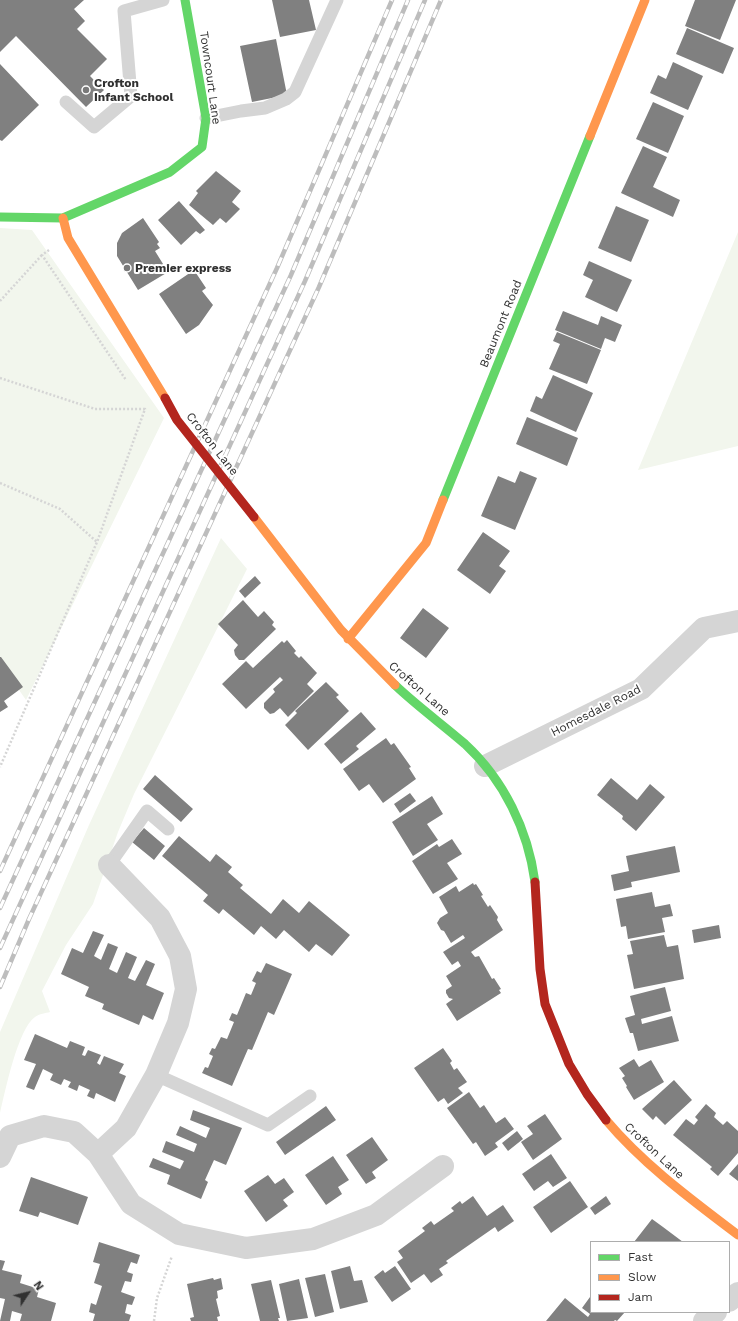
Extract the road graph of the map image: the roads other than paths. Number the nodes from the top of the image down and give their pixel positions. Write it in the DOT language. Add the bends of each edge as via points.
graph roads {
  1 [pos="164,0"];
  2 [pos="185,0"];
  3 [pos="337,0"];
  4 [pos="645,0"];
  5 [pos="66,102"];
  6 [pos="206,118"];
  7 [pos="0,217"];
  8 [pos="63,218"];
  9 [pos="738,621"];
  10 [pos="348,639"];
  11 [pos="485,766"];
  12 [pos="168,829"];
  13 [pos="109,865"];
  14 [pos="156,1075"];
  15 [pos="310,1096"];
  16 [pos="98,1154"];
  17 [pos="0,1157"];
  18 [pos="443,1166"];
  19 [pos="738,1235"];
  20 [pos="738,1293"];
  21 [pos="730,1300"];
  22 [pos="715,1313"];
  23 [pos="704,1321"];
  1 -- 5 [label="lane" via="124,10 131,96 94,127"];
  2 -- 6 [label="street, Towncourt Lane"];
  3 -- 6 [label="lane" via="295,92 265,108"];
  4 -- 10 [label="street, Beaumont Road" via="426,542"];
  6 -- 8 [label="street, Towncourt Lane" via="202,147 170,172"];
  7 -- 8 [label="street"];
  8 -- 10 [label="street, Crofton Lane, bridge" via="68,238 177,420"];
  9 -- 11 [label="street, Homesdale Road" via="704,628 641,689"];
  10 -- 11 [label="street, Crofton Lane" via="405,695 468,747"];
  11 -- 19 [label="street, Crofton Lane" via="506,795 534,862 543,998 560,1046 584,1092 619,1137 666,1180"];
  12 -- 13 [label="lane" via="147,811"];
  13 -- 14 [label="street" via="160,918 180,956 186,989 178,1023"];
  14 -- 15 [label="lane" via="268,1125"];
  14 -- 16 [label="street" via="126,1128"];
  16 -- 17 [label="street" via="74,1132 44,1126 10,1136"];
  16 -- 18 [label="street" via="131,1204 179,1234 246,1248 314,1239 376,1215"];
  20 -- 21 [label="street"];
  22 -- 23 [label="street"];
}
